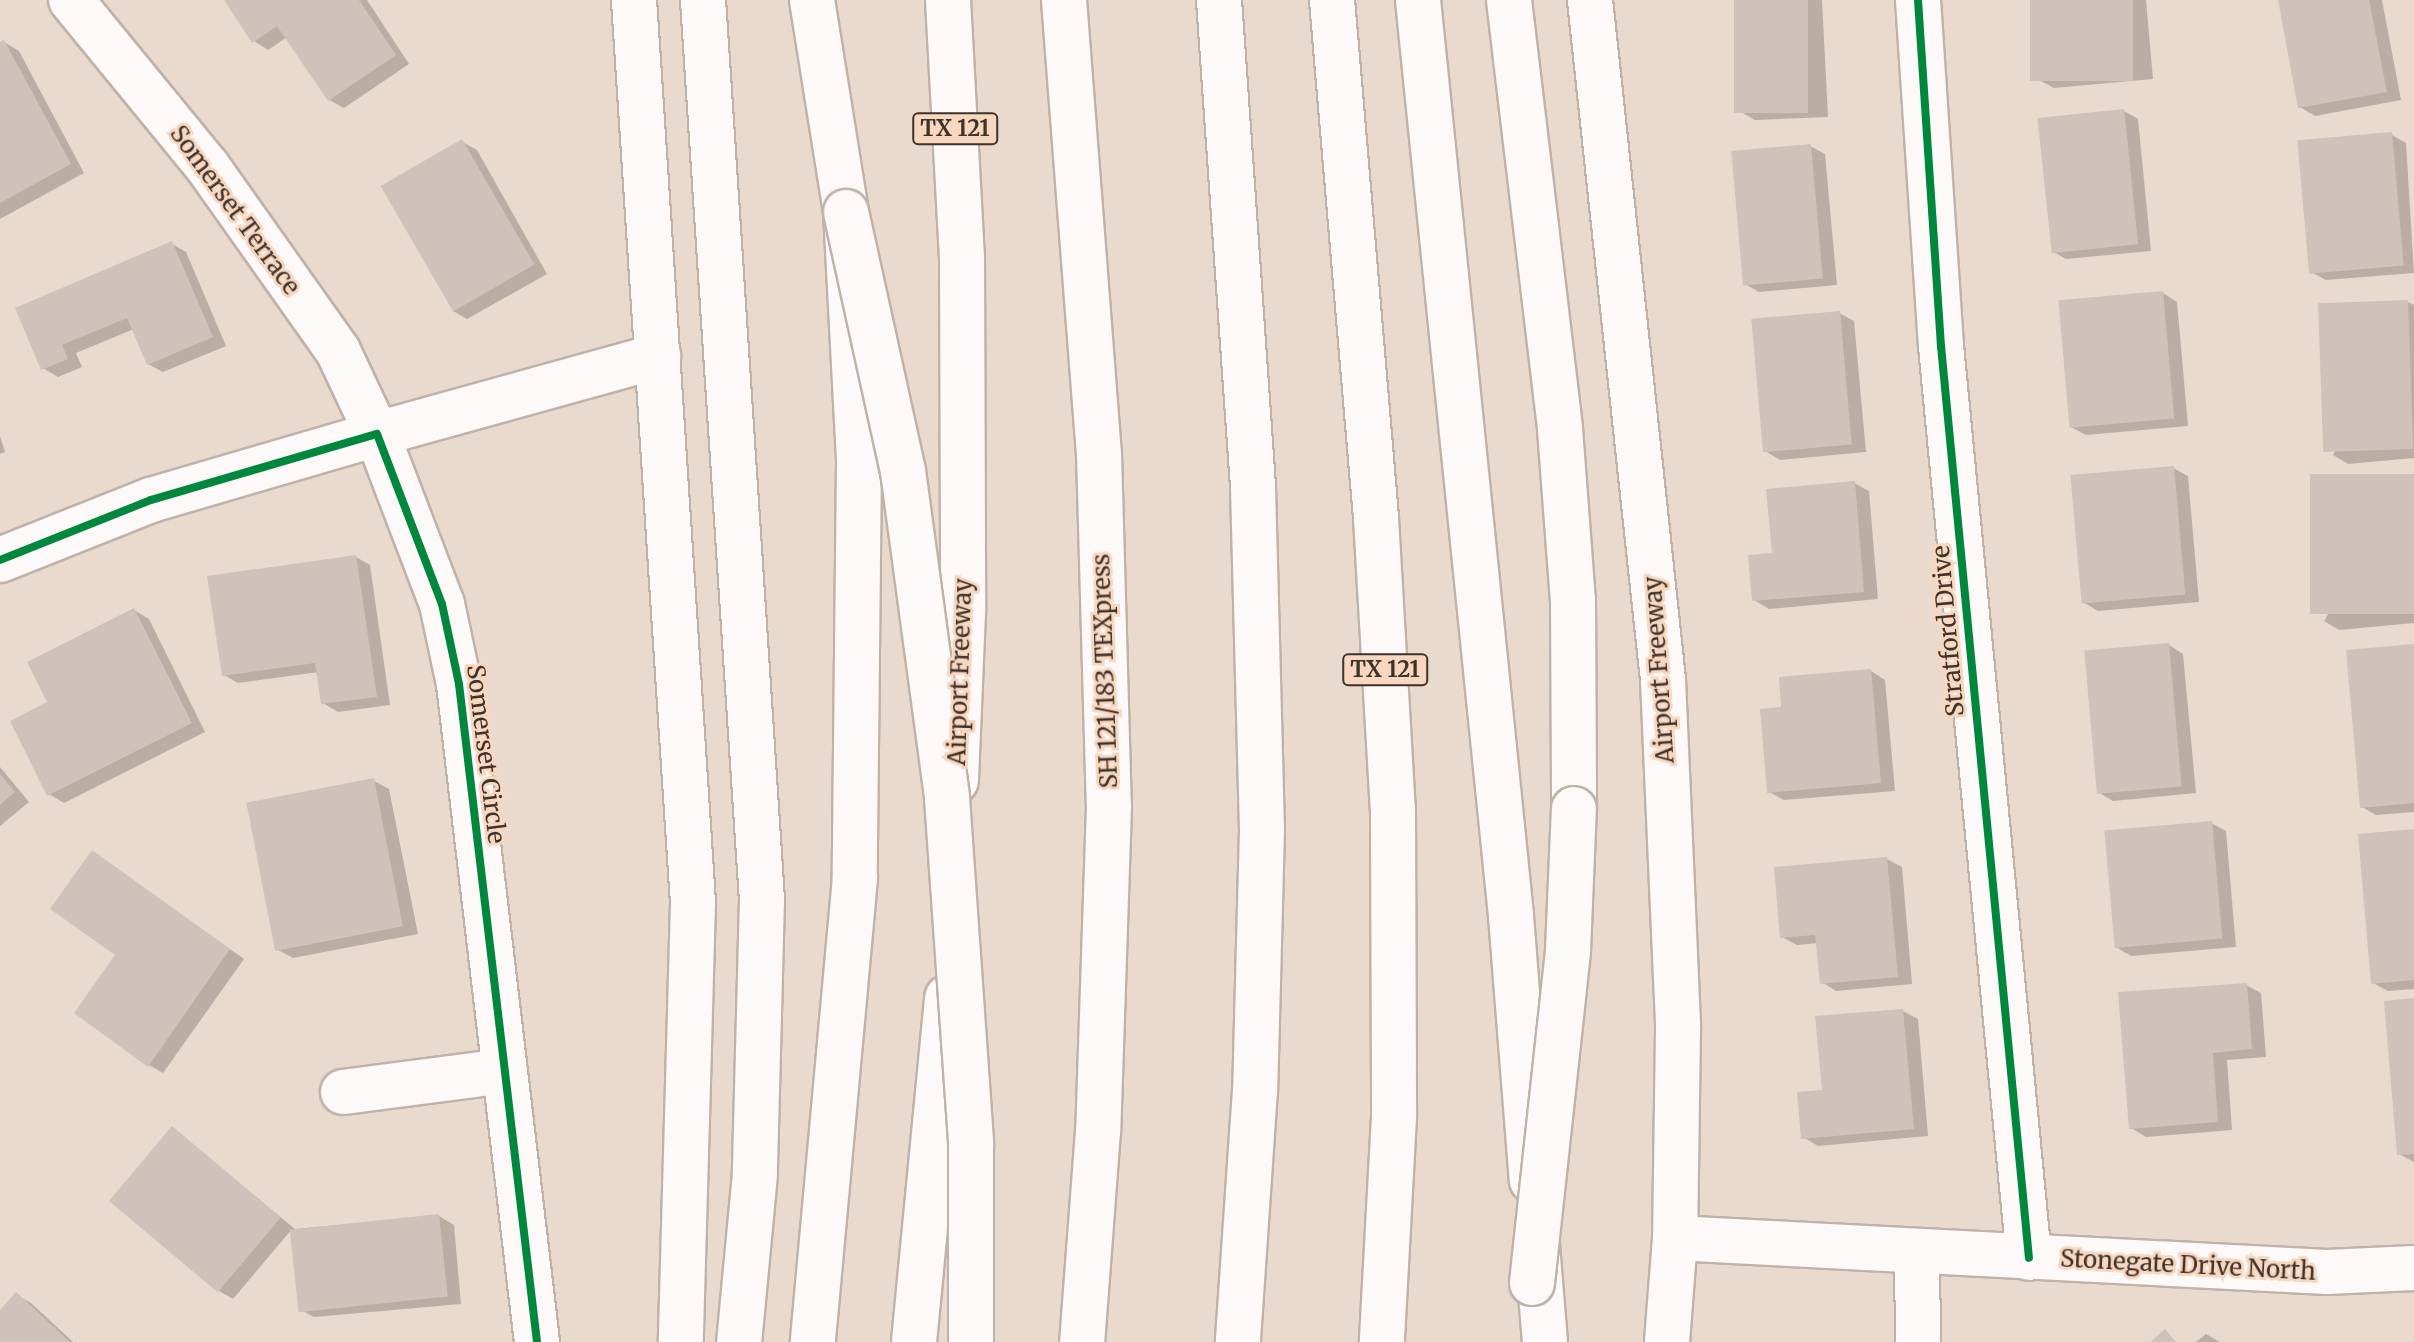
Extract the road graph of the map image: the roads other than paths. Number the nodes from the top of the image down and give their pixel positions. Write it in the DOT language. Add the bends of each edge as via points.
graph roads {
  1 [pos="71,0"];
  2 [pos="634,0"];
  3 [pos="703,0"];
  4 [pos="812,0"];
  5 [pos="948,0"];
  6 [pos="1064,0"];
  7 [pos="1219,0"];
  8 [pos="1332,0"];
  9 [pos="1418,0"];
  10 [pos="1509,0"];
  11 [pos="1590,0"];
  12 [pos="1918,0"];
  13 [pos="846,212"];
  14 [pos="658,356"];
  15 [pos="377,434"];
  16 [pos="0,560"];
  17 [pos="505,1071"];
  18 [pos="343,1092"];
  19 [pos="1675,1238"];
  20 [pos="1917,1251"];
  21 [pos="2029,1258"];
  22 [pos="2414,1268"];
  23 [pos="1532,1283"];
  24 [pos="537,1342"];
  25 [pos="681,1342"];
  26 [pos="739,1342"];
  27 [pos="813,1342"];
  28 [pos="914,1342"];
  29 [pos="971,1342"];
  30 [pos="1082,1342"];
  31 [pos="1238,1342"];
  32 [pos="1382,1342"];
  33 [pos="1517,1342"];
  34 [pos="1530,1342"];
  35 [pos="1545,1342"];
  36 [pos="1667,1342"];
  37 [pos="1918,1342"];
  1 -- 15 [label="main road, Somerset Terrace" via="207,166 338,351"];
  2 -- 14 [label="main road"];
  3 -- 26 [label="main road" via="762,899 755,1174"];
  4 -- 13 [label="main road"];
  5 -- 28 [label="main road, Airport Freeway / TX 121" via="962,258 963,612 946,1024"];
  6 -- 30 [label="main road, SH 121/183 TEXpress" via="1099,454 1109,806 1098,1131"];
  7 -- 31 [label="main road" via="1253,487 1262,829 1255,1090"];
  8 -- 32 [label="main road, TX 121" via="1376,518 1393,809 1394,1117"];
  9 -- 35 [label="main road" via="1511,916"];
  10 -- 23 [label="main road, bridge" via="1560,429 1573,600 1574,809 1564,997"];
  11 -- 19 [label="main road, Airport Freeway" via="1663,680 1678,1029"];
  12 -- 21 [label="main road, Stratford Drive" via="1941,346"];
  13 -- 27 [label="main road, bridge" via="859,462 855,878"];
  13 -- 29 [label="main road, bridge" via="903,471 947,798 971,1145"];
  14 -- 15 [label="main road"];
  14 -- 25 [label="main road" via="693,903"];
  15 -- 16 [label="main road" via="151,500"];
  15 -- 17 [label="main road, Somerset Circle" via="442,604 459,684"];
  17 -- 18 [label="main road"];
  17 -- 24 [label="main road, Somerset Circle"];
  19 -- 20 [label="main road, Stonegate Drive North"];
  19 -- 36 [label="main road, Airport Freeway"];
  20 -- 21 [label="main road, Stonegate Drive North"];
  20 -- 37 [label="main road"];
  21 -- 22 [label="main road, Stonegate Drive North" via="2327,1272"];
  23 -- 33 [label="main road"];
  23 -- 34 [label="main road"];
}
